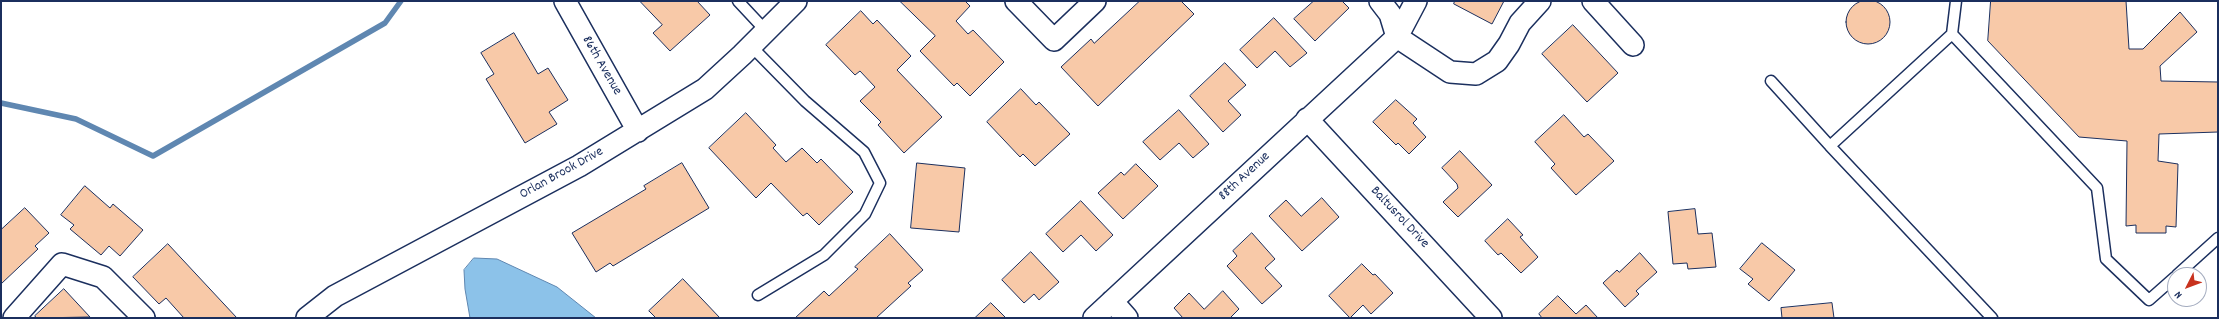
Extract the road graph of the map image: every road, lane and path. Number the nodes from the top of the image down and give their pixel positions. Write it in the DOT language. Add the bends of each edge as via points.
graph roads {
  1 [pos="564,1"];
  2 [pos="738,1"];
  3 [pos="796,1"];
  4 [pos="1016,1"];
  5 [pos="1095,1"];
  6 [pos="1380,1"];
  7 [pos="1416,1"];
  8 [pos="1540,1"];
  9 [pos="1593,1"];
  10 [pos="1956,1"];
  11 [pos="766,31"];
  12 [pos="1952,34"];
  13 [pos="1397,36"];
  14 [pos="1633,45"];
  15 [pos="751,46"];
  16 [pos="1771,81"];
  17 [pos="1307,119"];
  18 [pos="638,130"];
  19 [pos="1830,146"];
  20 [pos="2218,238"];
  21 [pos="2186,267"];
  22 [pos="2167,284"];
  23 [pos="758,295"];
  24 [pos="1112,301"];
  25 [pos="14,318"];
  26 [pos="144,318"];
  27 [pos="307,318"];
  28 [pos="1094,318"];
  29 [pos="1127,318"];
  30 [pos="1491,318"];
  31 [pos="1992,318"];
  1 -- 18 [label="street, 86th Avenue"];
  2 -- 11 [label="lane"];
  3 -- 11 [label="street, Orlan Brook Drive"];
  4 -- 5 [label="street" via="1054,40"];
  6 -- 13 [label="street" via="1390,14"];
  7 -- 13 [label="street, 88th Avenue"];
  8 -- 13 [label="street" via="1520,23 1497,61 1476,74 1450,72"];
  9 -- 14 [label="street"];
  10 -- 12 [label="lane"];
  11 -- 15 [label="street, Orlan Brook Drive"];
  12 -- 19 [label="lane"];
  12 -- 22 [label="lane" via="2097,188 2106,260 2150,300"];
  13 -- 17 [label="street, 88th Avenue"];
  15 -- 18 [label="street, Orlan Brook Drive" via="705,88"];
  15 -- 23 [label="lane" via="805,101 864,152 880,182 865,214 824,256"];
  16 -- 19 [label="lane"];
  17 -- 24 [label="street, 88th Avenue"];
  17 -- 30 [label="street, Baltusrol Drive"];
  18 -- 27 [label="street, Orlan Brook Drive" via="579,166 334,296"];
  19 -- 31 [label="lane"];
  20 -- 21 [label="lane"];
  24 -- 28 [label="street, 88th Avenue"];
  24 -- 29 [label="street"];
  25 -- 26 [label="street" via="62,264 103,277"];
}
